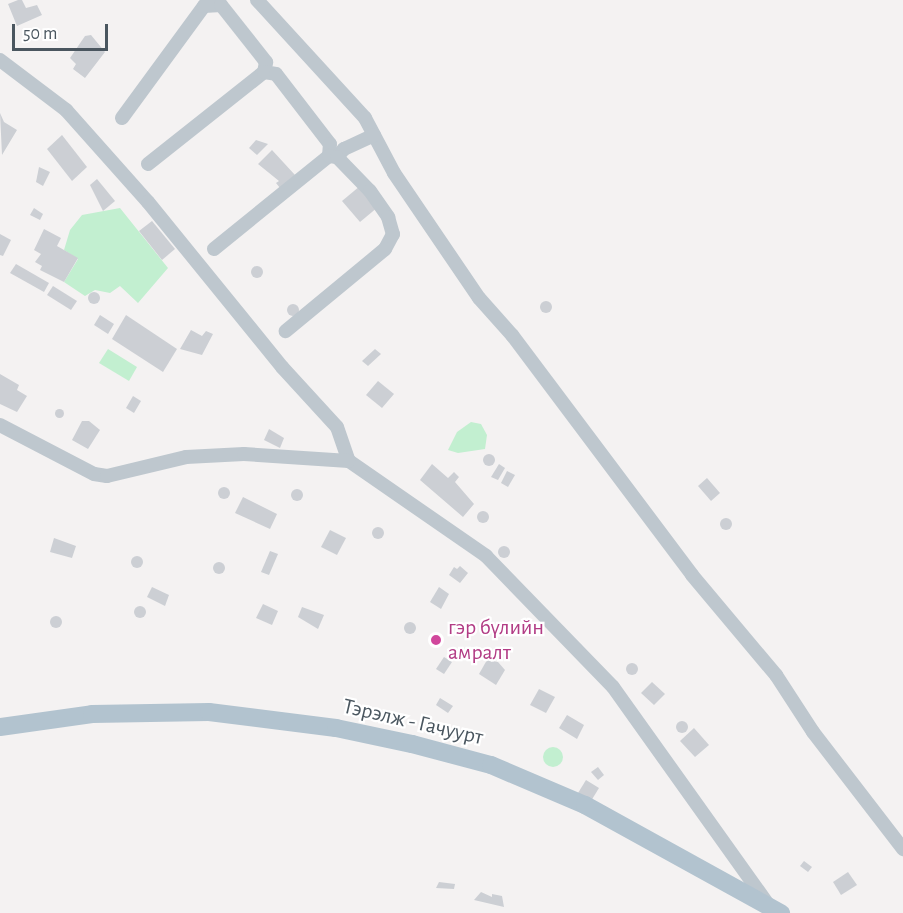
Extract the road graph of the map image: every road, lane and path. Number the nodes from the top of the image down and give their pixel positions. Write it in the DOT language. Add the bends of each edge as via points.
graph roads {
  1 [pos="256,0"];
  2 [pos="0,60"];
  3 [pos="264,72"];
  4 [pos="122,118"];
  5 [pos="374,135"];
  6 [pos="333,156"];
  7 [pos="148,164"];
  8 [pos="214,249"];
  9 [pos="286,331"];
  10 [pos="0,425"];
  11 [pos="349,461"];
  12 [pos="0,727"];
  13 [pos="903,849"];
  14 [pos="774,908"];
  1 -- 5 [label="street" via="365,118"];
  2 -- 11 [label="street" via="66,110 148,202 282,367 337,427"];
  3 -- 4 [label="street" via="266,62 221,5 204,6"];
  3 -- 6 [label="street" via="276,74 330,144"];
  3 -- 7 [label="street"];
  5 -- 6 [label="street"];
  5 -- 13 [label="street" via="394,173 479,298 692,574 776,675 813,732"];
  6 -- 8 [label="street"];
  6 -- 9 [label="street" via="370,191 388,217 393,234 385,249"];
  10 -- 11 [label="street" via="94,474 107,476 186,457 244,454"];
  11 -- 14 [label="street" via="486,556 564,635 613,687"];
  12 -- 14 [label="main road, Тэрэлж - Гачуурт" via="92,714 209,712 336,728 412,744 491,765 585,805"];
}
